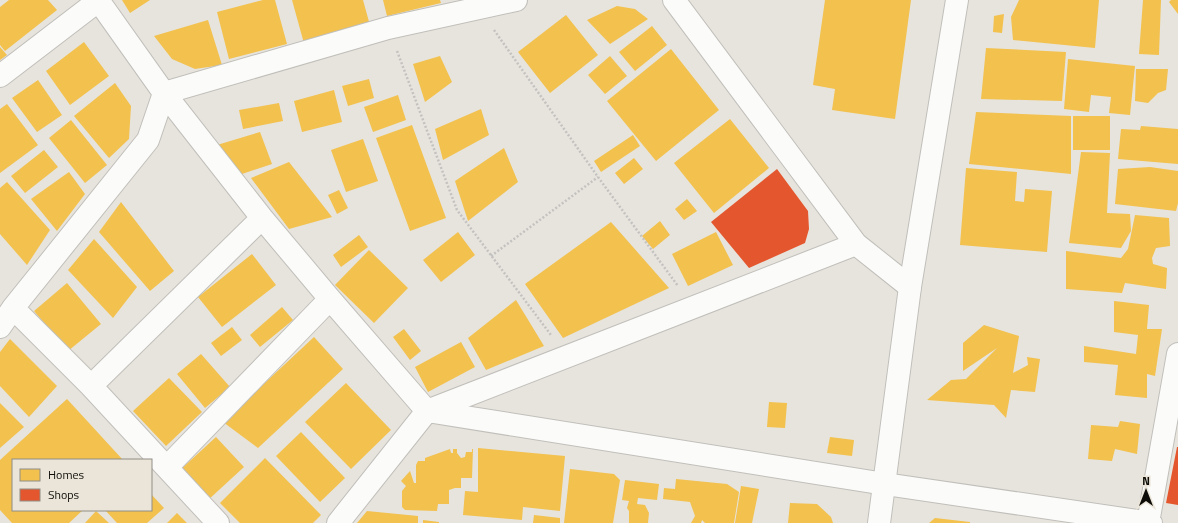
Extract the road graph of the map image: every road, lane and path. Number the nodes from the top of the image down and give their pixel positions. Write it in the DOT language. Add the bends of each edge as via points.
graph roads {
  1 [pos="98,0"];
  2 [pos="516,0"];
  3 [pos="674,0"];
  4 [pos="957,0"];
  5 [pos="479,8"];
  6 [pos="388,28"];
  7 [pos="0,76"];
  8 [pos="164,93"];
  9 [pos="598,177"];
  10 [pos="262,218"];
  11 [pos="856,244"];
  12 [pos="491,256"];
  13 [pos="910,287"];
  14 [pos="330,299"];
  15 [pos="694,307"];
  16 [pos="13,308"];
  17 [pos="0,327"];
  18 [pos="1178,354"];
  19 [pos="568,357"];
  20 [pos="91,386"];
  21 [pos="427,411"];
  22 [pos="167,467"];
  23 [pos="885,484"];
  24 [pos="218,523"];
  25 [pos="338,523"];
  26 [pos="879,523"];
  27 [pos="1149,523"];
  1 -- 7 [label="street"];
  1 -- 8 [label="street"];
  2 -- 5 [label="street"];
  3 -- 11 [label="street"];
  4 -- 13 [label="street"];
  5 -- 6 [label="street"];
  5 -- 9 [label="path"];
  6 -- 8 [label="street"];
  6 -- 12 [label="path" via="457,210"];
  8 -- 10 [label="street"];
  8 -- 16 [label="street" via="148,140"];
  9 -- 12 [label="path"];
  9 -- 15 [label="path"];
  10 -- 14 [label="street"];
  10 -- 20 [label="street"];
  11 -- 13 [label="street"];
  11 -- 15 [label="street"];
  12 -- 19 [label="path"];
  13 -- 23 [label="street"];
  14 -- 21 [label="street"];
  14 -- 22 [label="street"];
  15 -- 19 [label="street"];
  16 -- 17 [label="street"];
  16 -- 20 [label="street"];
  18 -- 27 [label="street"];
  19 -- 21 [label="street"];
  20 -- 22 [label="street"];
  21 -- 23 [label="street"];
  21 -- 25 [label="street"];
  22 -- 24 [label="street"];
  23 -- 26 [label="street"];
  23 -- 27 [label="street"];
}
